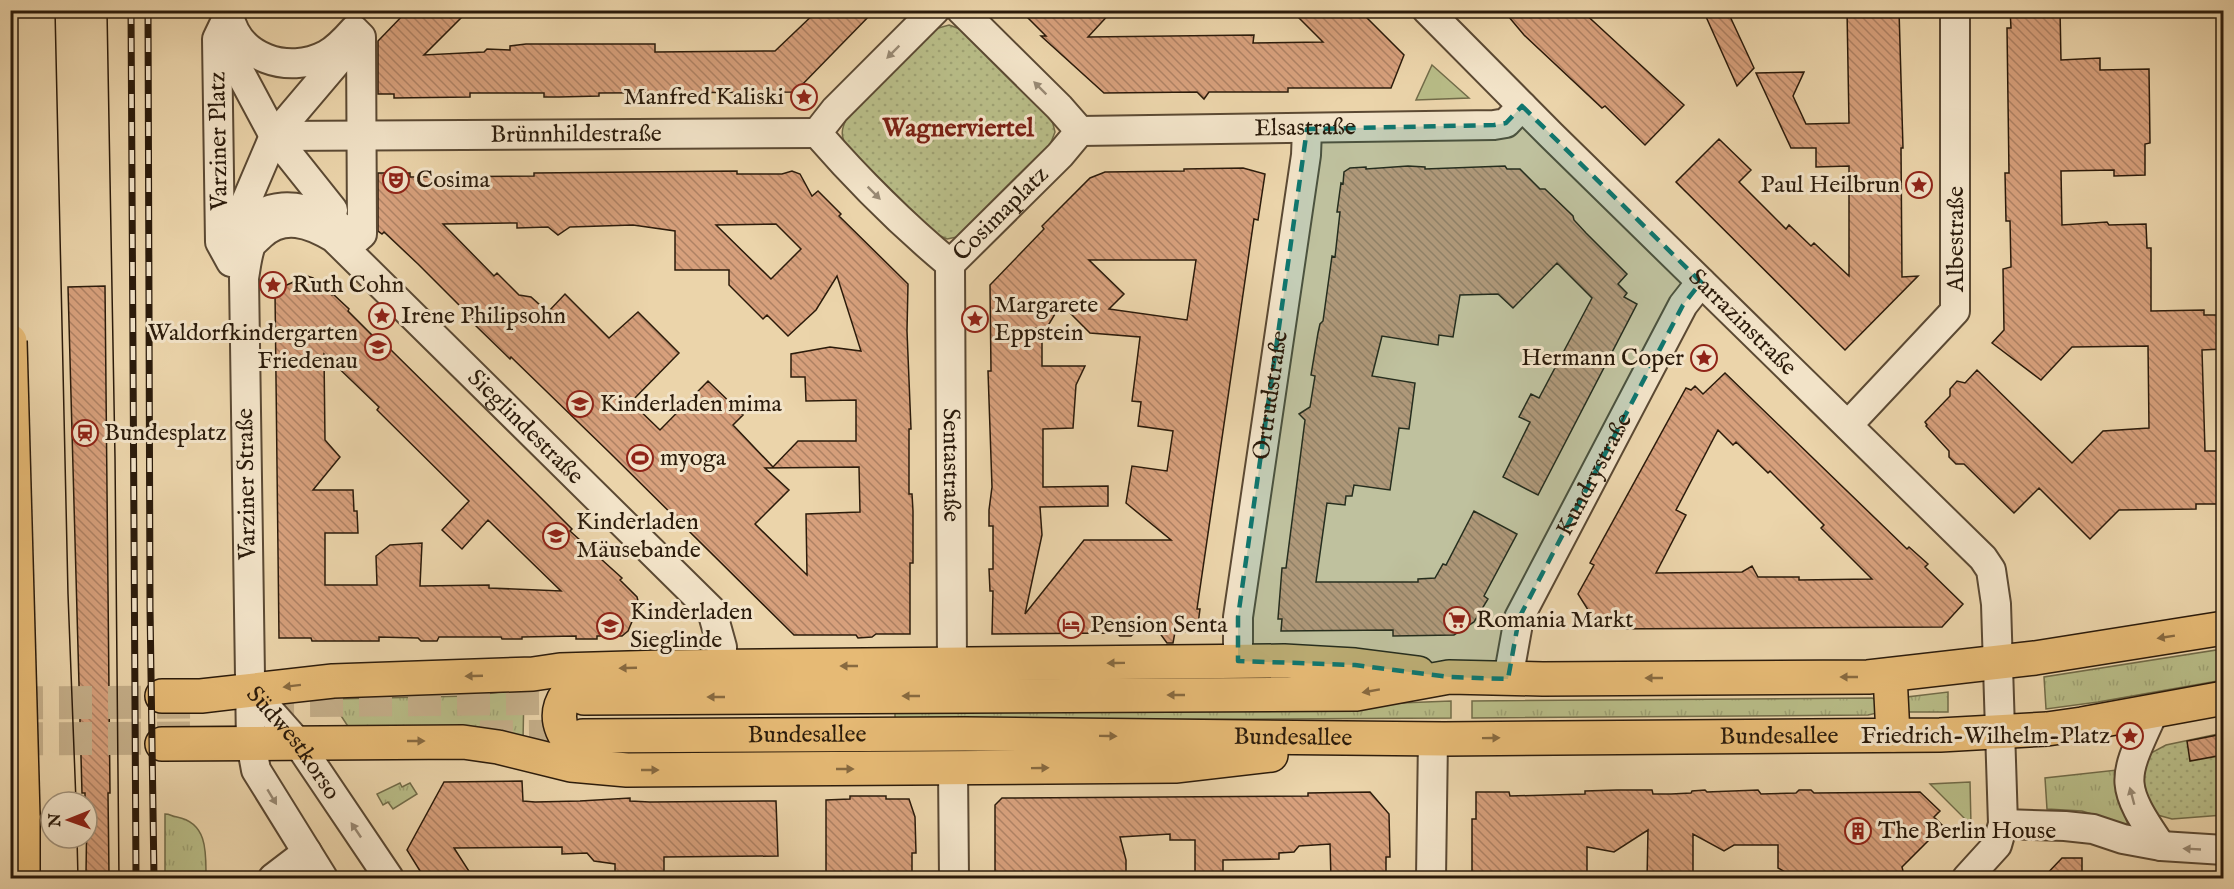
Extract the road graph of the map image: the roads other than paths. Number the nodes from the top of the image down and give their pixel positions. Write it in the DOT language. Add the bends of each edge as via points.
graph roads {
  1 [pos="246,10"];
  2 [pos="935,10"];
  3 [pos="961,10"];
  4 [pos="1427,10"];
  5 [pos="1954,10"];
  6 [pos="220,37"];
  7 [pos="349,40"];
  8 [pos="1522,106"];
  9 [pos="1307,129"];
  10 [pos="1080,131"];
  11 [pos="817,133"];
  12 [pos="351,135"];
  13 [pos="274,136"];
  14 [pos="347,230"];
  15 [pos="229,235"];
  16 [pos="950,264"];
  17 [pos="1701,282"];
  18 [pos="10,341"];
  19 [pos="1848,425"];
  20 [pos="2223,628"];
  21 [pos="1238,661"];
  22 [pos="1999,662"];
  23 [pos="952,664"];
  24 [pos="722,666"];
  25 [pos="1890,675"];
  26 [pos="1449,677"];
  27 [pos="1508,679"];
  28 [pos="588,684"];
  29 [pos="251,690"];
  30 [pos="162,696"];
  31 [pos="2223,698"];
  32 [pos="2154,711"];
  33 [pos="2001,731"];
  34 [pos="1893,735"];
  35 [pos="583,736"];
  36 [pos="1311,738"];
  37 [pos="1433,739"];
  38 [pos="298,743"];
  39 [pos="162,744"];
  40 [pos="251,744"];
  41 [pos="592,767"];
  42 [pos="953,769"];
  43 [pos="2003,824"];
  44 [pos="2161,846"];
  45 [pos="2223,850"];
  46 [pos="307,852"];
  47 [pos="23,879"];
  48 [pos="273,879"];
  49 [pos="323,879"];
  50 [pos="389,879"];
  51 [pos="954,879"];
  52 [pos="1431,879"];
  53 [pos="1967,879"];
  1 -- 7 [label="street" via="257,34 283,46 314,44 332,33"];
  2 -- 11 [label="street, one-way"];
  10 -- 3 [label="street, one-way"];
  4 -- 8 [label="street, Sarrazinstraße"];
  5 -- 19 [label="street, Albestraße" via="1955,311"];
  6 -- 7 [label="street, Varziner Platz" via="229,14 234,30 247,47 280,63 318,59"];
  6 -- 13 [label="street, Varziner Platz"];
  6 -- 15 [label="street, Varziner Platz" via="220,242"];
  7 -- 12 [label="street"];
  7 -- 13 [label="street, Varziner Platz"];
  8 -- 9 [label="street, Elsastraße" via="1506,123 1494,125"];
  8 -- 17 [label="street, Sarrazinstraße"];
  9 -- 10 [label="street, Elsastraße"];
  9 -- 21 [label="street, Ortrudstraße" via="1238,617"];
  10 -- 16 [label="street, Cosimaplatz"];
  11 -- 12 [label="street, Brünnhildestraße"];
  11 -- 16 [label="street, Cosimaplatz, one-way" via="836,156"];
  12 -- 13 [label="street"];
  12 -- 14 [label="street" via="362,234"];
  13 -- 14 [label="street, Varziner Platz"];
  13 -- 15 [label="street, Varziner Platz"];
  14 -- 15 [label="street, Varziner Platz" via="310,199 285,197 265,200 248,210"];
  14 -- 15 [label="street, Varziner Platz" via="313,211 278,208 250,222 235,246 231,262"];
  14 -- 24 [label="street, Sieglindestraße" via="712,611 722,647"];
  14 -- 29 [label="street, Varziner Straße" via="334,238 301,223 282,222 266,230 252,244 244,278"];
  16 -- 23 [label="street, Sentastraße"];
  17 -- 19 [label="street, Sarrazinstraße"];
  17 -- 27 [label="street, Kundrystraße" via="1683,305 1519,618"];
  18 -- 47 [label="main road, bridge"];
  19 -- 22 [label="street, Sarrazinstraße" via="1991,570"];
  20 -- 22 [label="main road, one-way"];
  21 -- 23 [label="main road, one-way"];
  21 -- 26 [label="main road" via="1355,664"];
  22 -- 25 [label="main road, Bundesallee"];
  22 -- 33 [label="street, Sarrazinstraße"];
  23 -- 24 [label="main road, one-way"];
  24 -- 28 [label="main road, one-way"];
  25 -- 27 [label="main road, Bundesallee, one-way"];
  25 -- 34 [label="main road"];
  26 -- 27 [label="main road, Bundesallee"];
  26 -- 28 [label="main road, Bundesallee, one-way" via="1356,694"];
  28 -- 29 [label="main road, one-way" via="560,670 333,681"];
  28 -- 41 [label="main road" via="567,694 559,717 566,740"];
  29 -- 30 [label="main road"];
  29 -- 38 [label="street, Südwestkorso"];
  29 -- 40 [label="street, Südwestkorso"];
  31 -- 32 [label="main road"];
  32 -- 33 [label="main road" via="2082,724"];
  44 -- 32 [label="street, one-way" via="2129,790 2133,757"];
  33 -- 34 [label="main road, Bundesallee"];
  33 -- 43 [label="street"];
  37 -- 34 [label="main road, Bundesallee, one-way"];
  35 -- 36 [label="main road, Bundesallee, one-way" via="977,734"];
  36 -- 37 [label="main road, Bundesallee"];
  42 -- 36 [label="main road, one-way" via="1175,766 1269,755"];
  37 -- 52 [label="street"];
  38 -- 40 [label="main road"];
  38 -- 41 [label="main road, one-way" via="464,742"];
  50 -- 38 [label="street, Südwestkorso, one-way"];
  39 -- 40 [label="main road"];
  40 -- 46 [label="street, Südwestkorso, one-way" via="256,770"];
  41 -- 42 [label="main road, one-way"];
  42 -- 51 [label="street"];
  43 -- 44 [label="street" via="2093,829"];
  43 -- 53 [label="street" via="1997,845"];
  45 -- 44 [label="street, one-way"];
  46 -- 48 [label="street"];
  46 -- 49 [label="street, Südwestkorso"];
}
